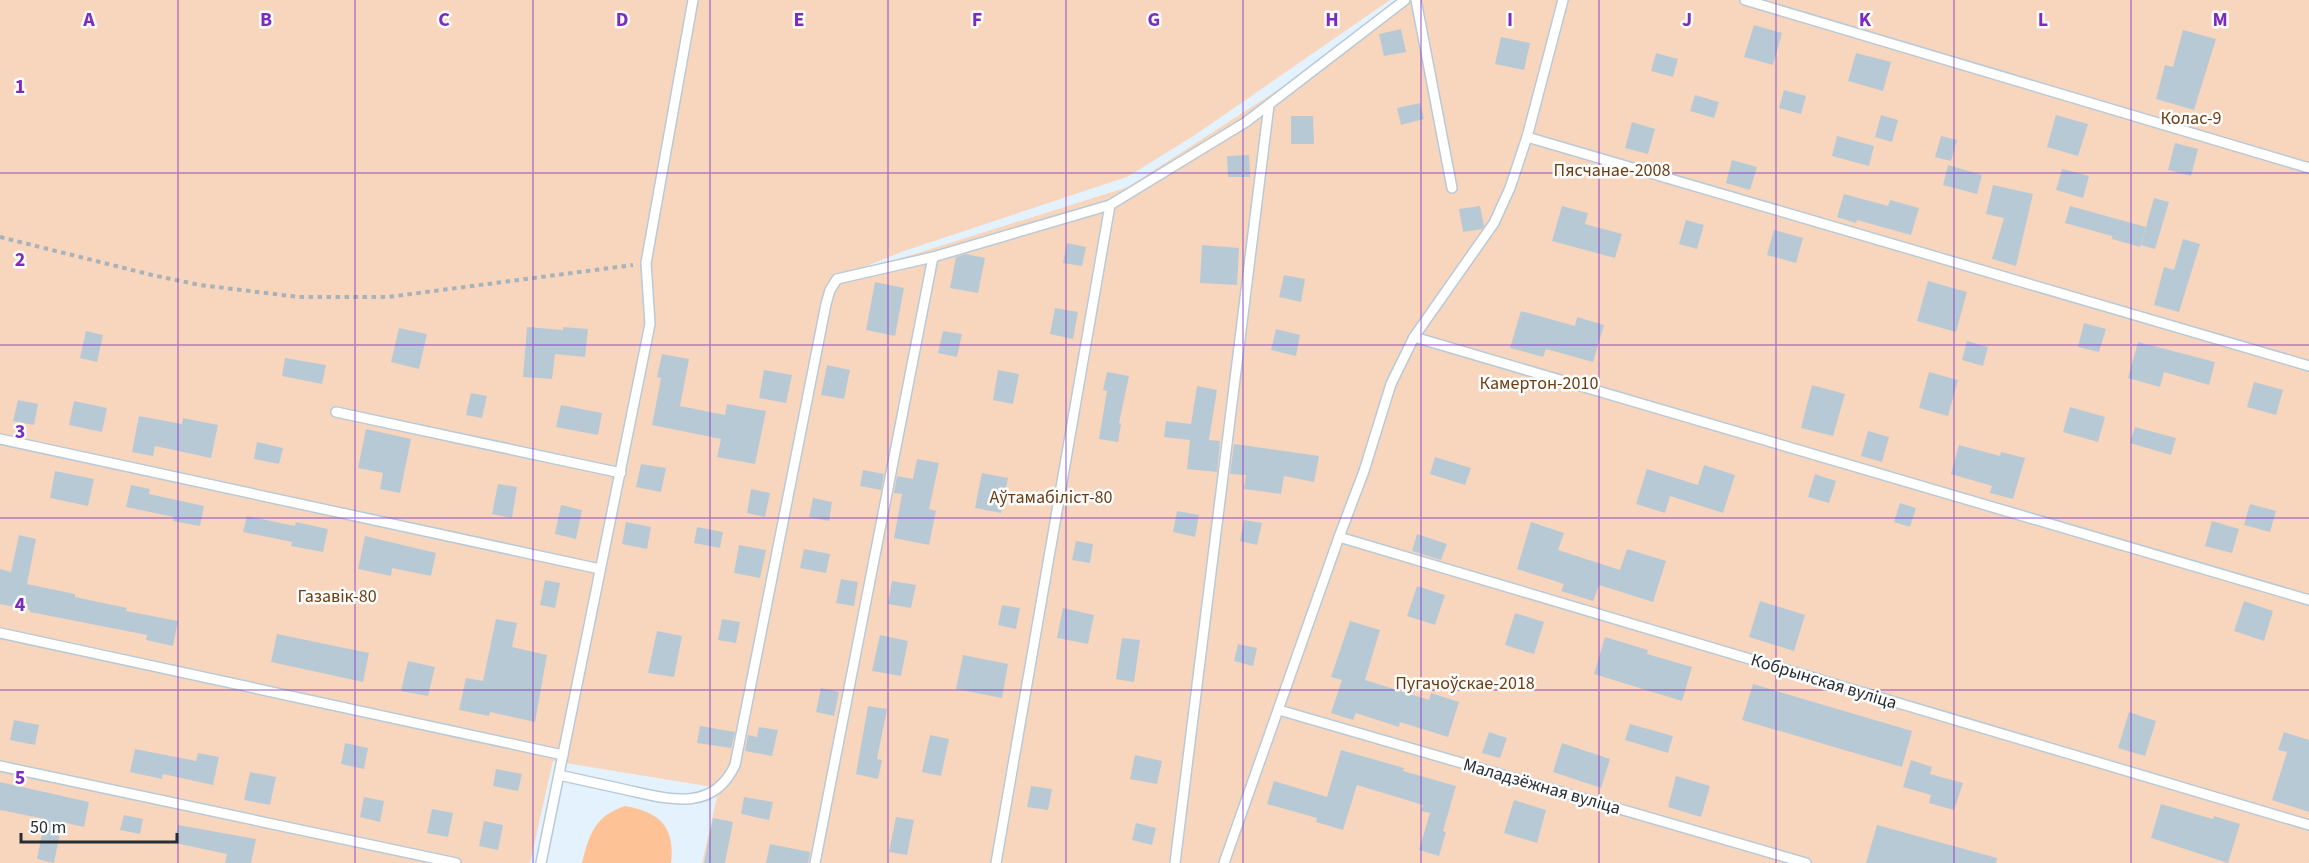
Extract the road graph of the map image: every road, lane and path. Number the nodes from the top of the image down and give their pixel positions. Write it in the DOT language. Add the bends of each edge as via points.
graph roads {
  1 [pos="693,0"];
  2 [pos="1405,0"];
  3 [pos="1416,0"];
  4 [pos="1563,0"];
  5 [pos="1745,0"];
  6 [pos="1269,105"];
  7 [pos="1527,137"];
  8 [pos="2309,168"];
  9 [pos="1452,188"];
  10 [pos="1110,205"];
  11 [pos="0,237"];
  12 [pos="933,257"];
  13 [pos="646,263"];
  14 [pos="1414,337"];
  15 [pos="2309,366"];
  16 [pos="336,412"];
  17 [pos="0,439"];
  18 [pos="621,474"];
  19 [pos="1339,537"];
  20 [pos="600,569"];
  21 [pos="2309,600"];
  22 [pos="0,633"];
  23 [pos="1278,710"];
  24 [pos="563,755"];
  25 [pos="0,765"];
  26 [pos="559,775"];
  27 [pos="2309,825"];
  28 [pos="456,863"];
  29 [pos="541,863"];
  30 [pos="815,863"];
  31 [pos="996,863"];
  32 [pos="1175,863"];
  33 [pos="1224,863"];
  34 [pos="1806,863"];
  1 -- 13 [label="lane"];
  2 -- 6 [label="lane"];
  3 -- 9 [label="lane"];
  4 -- 7 [label="lane"];
  5 -- 8 [label="lane"];
  6 -- 10 [label="lane"];
  6 -- 32 [label="lane"];
  7 -- 14 [label="lane" via="1494,223"];
  7 -- 15 [label="lane"];
  10 -- 12 [label="lane"];
  10 -- 31 [label="lane"];
  11 -- 13 [label="path" via="152,275 299,297 388,297"];
  12 -- 26 [label="lane" via="837,279 830,290 731,775 716,790 692,799 662,798"];
  12 -- 30 [label="lane"];
  13 -- 18 [label="lane" via="651,317"];
  14 -- 19 [label="lane" via="1391,384"];
  14 -- 21 [label="lane"];
  16 -- 18 [label="lane"];
  17 -- 20 [label="lane"];
  18 -- 20 [label="lane"];
  19 -- 23 [label="lane"];
  19 -- 27 [label="lane, Кобрынская вуліца"];
  20 -- 24 [label="lane"];
  22 -- 24 [label="lane"];
  23 -- 33 [label="lane"];
  23 -- 34 [label="lane, Маладзёжная вуліца"];
  24 -- 26 [label="lane"];
  25 -- 28 [label="lane"];
  26 -- 29 [label="lane"];
}
